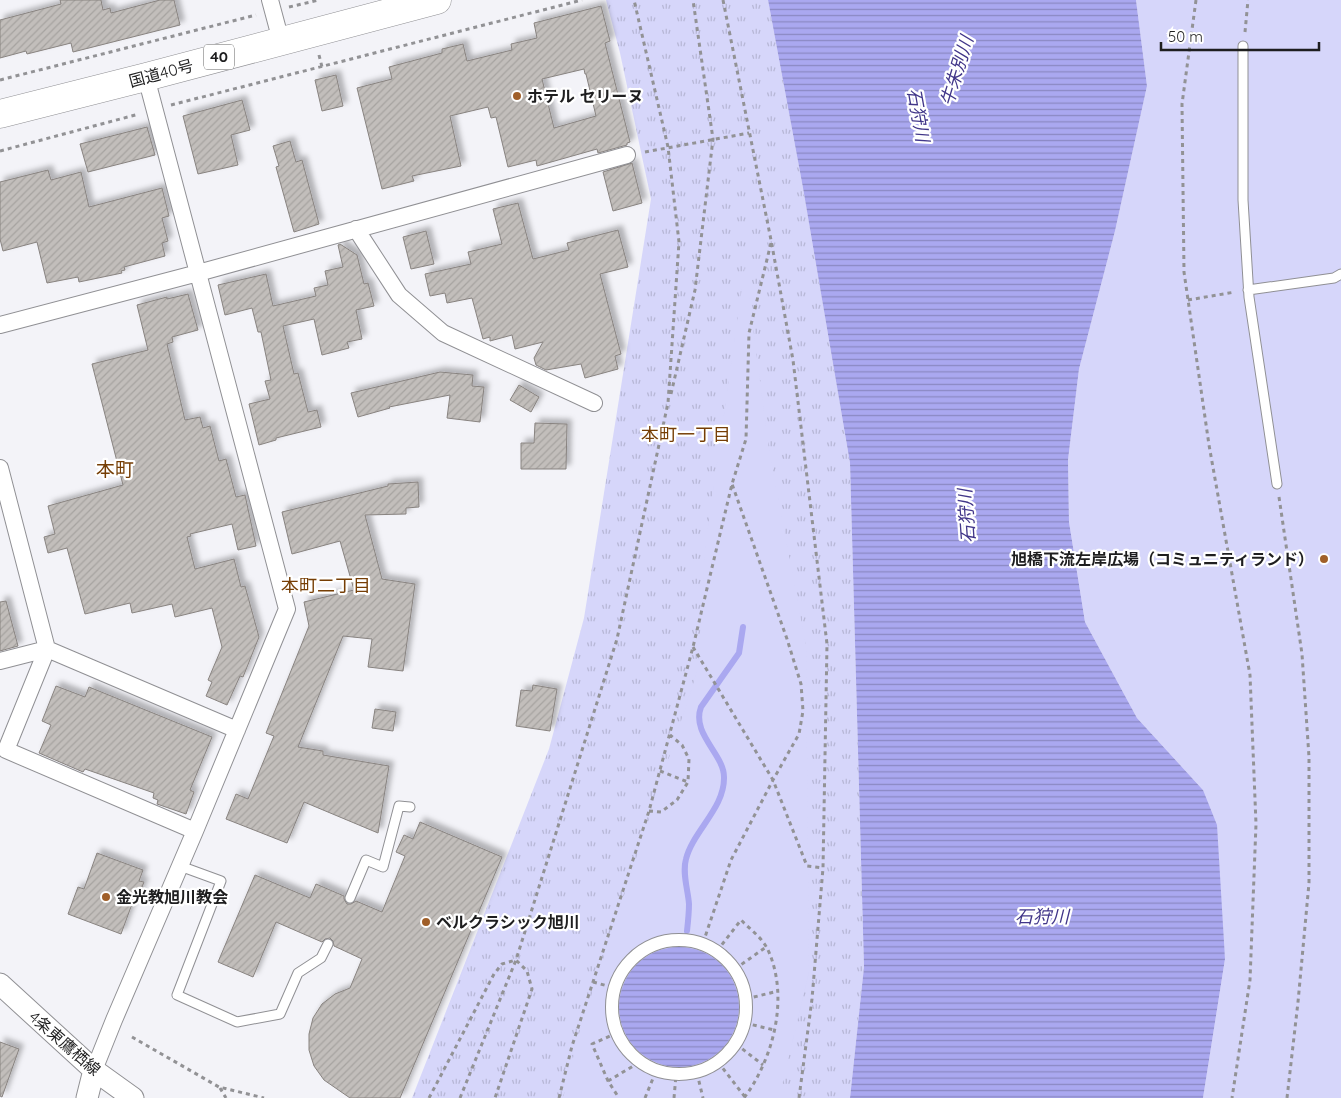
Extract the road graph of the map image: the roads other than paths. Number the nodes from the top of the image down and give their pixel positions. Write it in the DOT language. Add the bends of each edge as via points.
graph roads {
  1 [pos="437,0"];
  2 [pos="272,6"];
  3 [pos="281,40"];
  4 [pos="1244,46"];
  5 [pos="146,77"];
  6 [pos="0,114"];
  7 [pos="632,154"];
  8 [pos="356,228"];
  9 [pos="198,273"];
  10 [pos="1341,274"];
  11 [pos="1248,290"];
  12 [pos="0,325"];
  13 [pos="594,403"];
  14 [pos="0,468"];
  15 [pos="1277,484"];
  16 [pos="47,649"];
  17 [pos="0,661"];
  18 [pos="237,730"];
  19 [pos="410,807"];
  20 [pos="195,831"];
  21 [pos="180,866"];
  22 [pos="350,898"];
  23 [pos="328,944"];
  24 [pos="0,984"];
  25 [pos="94,1070"];
  26 [pos="676,1075"];
  27 [pos="87,1098"];
  28 [pos="133,1098"];
  1 -- 3 [label="highway, 国道40号 / 40"];
  2 -- 3 [label="street"];
  3 -- 5 [label="highway, 国道40号 / 40"];
  4 -- 11 [label="lane" via="1243,200"];
  5 -- 6 [label="highway, 国道40号 / 40"];
  5 -- 9 [label="street"];
  7 -- 8 [label="street"];
  8 -- 9 [label="street"];
  8 -- 13 [label="street" via="399,295 443,333"];
  9 -- 12 [label="street"];
  9 -- 18 [label="street" via="286,609"];
  10 -- 11 [label="lane" via="1334,278"];
  11 -- 15 [label="lane"];
  14 -- 16 [label="street"];
  16 -- 17 [label="street"];
  16 -- 18 [label="street"];
  16 -- 20 [label="street" via="6,750"];
  18 -- 20 [label="street"];
  19 -- 22 [label="lane" via="399,806 383,867 366,860"];
  20 -- 21 [label="street"];
  21 -- 23 [label="lane" via="222,881 177,995 237,1022 280,1014 298,973 321,958"];
  21 -- 25 [label="street"];
  24 -- 25 [label="street, 4条東鷹栖線"];
  25 -- 27 [label="street"];
  25 -- 28 [label="street, 4条東鷹栖線"];
  26 -- 26 [label="street" via="656,1071 640,1062 626,1048 617,1033 612,1002 620,975 630,960 644,949 660,942 703,942 735,969 742,982 746,999 745,1023 736,1044 718,1062 697,1073"];
}
